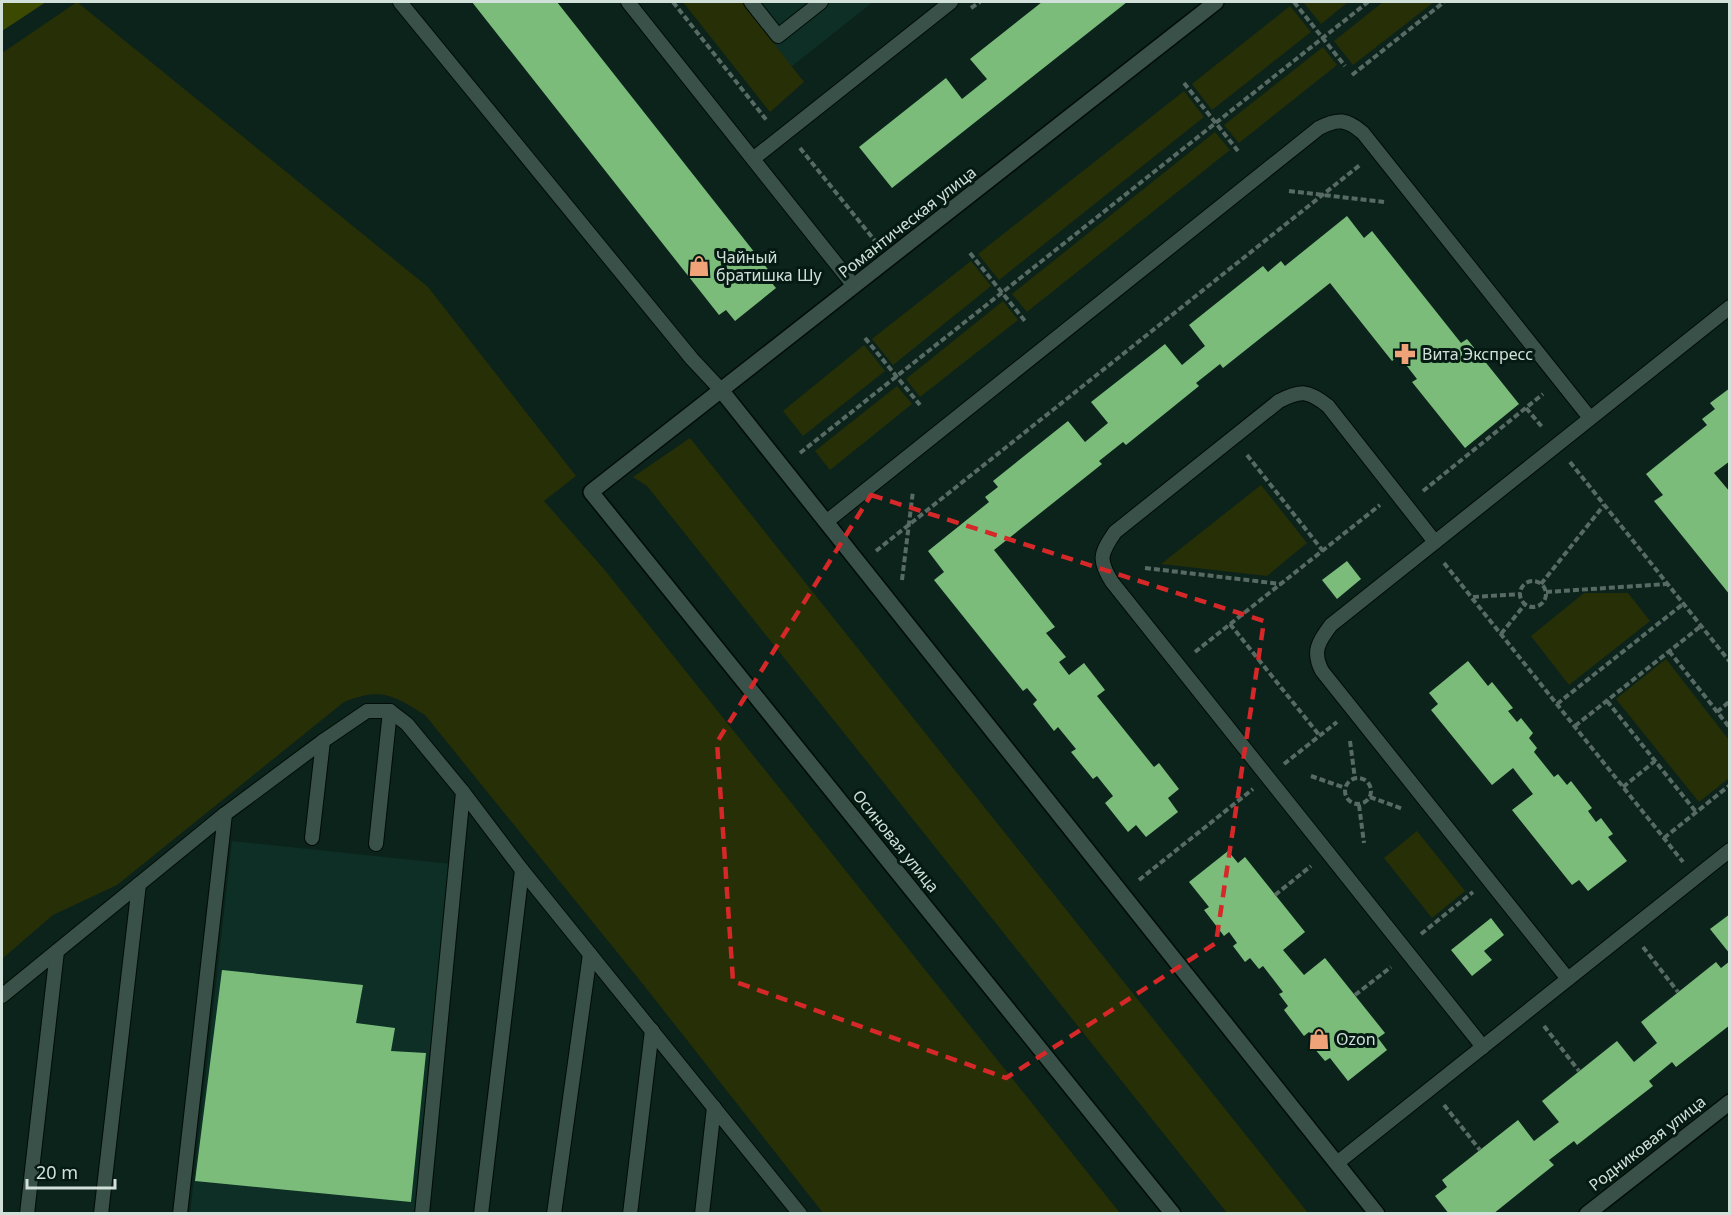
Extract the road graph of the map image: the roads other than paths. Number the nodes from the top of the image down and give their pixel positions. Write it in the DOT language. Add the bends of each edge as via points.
graph roads {
  1 [pos="400,2"];
  2 [pos="628,2"];
  3 [pos="751,2"];
  4 [pos="821,2"];
  5 [pos="951,2"];
  6 [pos="1216,2"];
  7 [pos="753,159"];
  8 [pos="854,286"];
  9 [pos="1730,307"];
  10 [pos="721,390"];
  11 [pos="1590,418"];
  12 [pos="591,492"];
  13 [pos="825,522"];
  14 [pos="1433,544"];
  15 [pos="390,711"];
  16 [pos="323,741"];
  17 [pos="463,792"];
  18 [pos="225,814"];
  19 [pos="312,838"];
  20 [pos="376,844"];
  21 [pos="1730,850"];
  22 [pos="522,870"];
  23 [pos="139,884"];
  24 [pos="57,951"];
  25 [pos="590,954"];
  26 [pos="1568,979"];
  27 [pos="2,996"];
  28 [pos="652,1030"];
  29 [pos="1483,1047"];
  30 [pos="1730,1102"];
  31 [pos="714,1107"];
  32 [pos="1337,1163"];
  33 [pos="27,1214"];
  34 [pos="101,1214"];
  35 [pos="180,1214"];
  36 [pos="422,1214"];
  37 [pos="481,1214"];
  38 [pos="554,1214"];
  39 [pos="630,1214"];
  40 [pos="702,1214"];
  41 [pos="800,1214"];
  42 [pos="1173,1214"];
  43 [pos="1377,1214"];
  44 [pos="1587,1214"];
  1 -- 10 [label="lane"];
  2 -- 7 [label="lane"];
  3 -- 4 [label="lane" via="778,36"];
  5 -- 7 [label="lane"];
  6 -- 8 [label="street, Романтическая улица"];
  7 -- 8 [label="lane"];
  8 -- 10 [label="street, Романтическая улица"];
  9 -- 11 [label="lane"];
  10 -- 12 [label="street, Романтическая улица"];
  10 -- 13 [label="street"];
  11 -- 13 [label="lane" via="1377,151 1351,122 1336,119 1319,128"];
  11 -- 14 [label="lane"];
  12 -- 42 [label="street, Осиновая улица"];
  13 -- 32 [label="street"];
  14 -- 26 [label="lane" via="1331,625 1317,642 1316,659"];
  14 -- 29 [label="lane" via="1328,406 1314,395 1296,392 1279,401 1115,532 1103,549 1102,566"];
  15 -- 16 [label="lane" via="367,711"];
  15 -- 17 [label="lane" via="407,724"];
  15 -- 20 [label="lane"];
  16 -- 18 [label="lane"];
  16 -- 19 [label="lane"];
  17 -- 22 [label="lane"];
  17 -- 36 [label="lane"];
  18 -- 23 [label="lane"];
  18 -- 35 [label="lane"];
  21 -- 26 [label="lane"];
  22 -- 25 [label="lane"];
  22 -- 37 [label="lane"];
  23 -- 24 [label="lane"];
  23 -- 34 [label="lane"];
  24 -- 27 [label="lane"];
  24 -- 33 [label="lane"];
  25 -- 28 [label="lane"];
  25 -- 38 [label="lane"];
  26 -- 29 [label="lane"];
  28 -- 31 [label="lane"];
  28 -- 39 [label="lane"];
  29 -- 32 [label="lane"];
  30 -- 44 [label="street, Родниковая улица"];
  31 -- 40 [label="lane"];
  31 -- 41 [label="lane"];
  32 -- 43 [label="street"];
}
